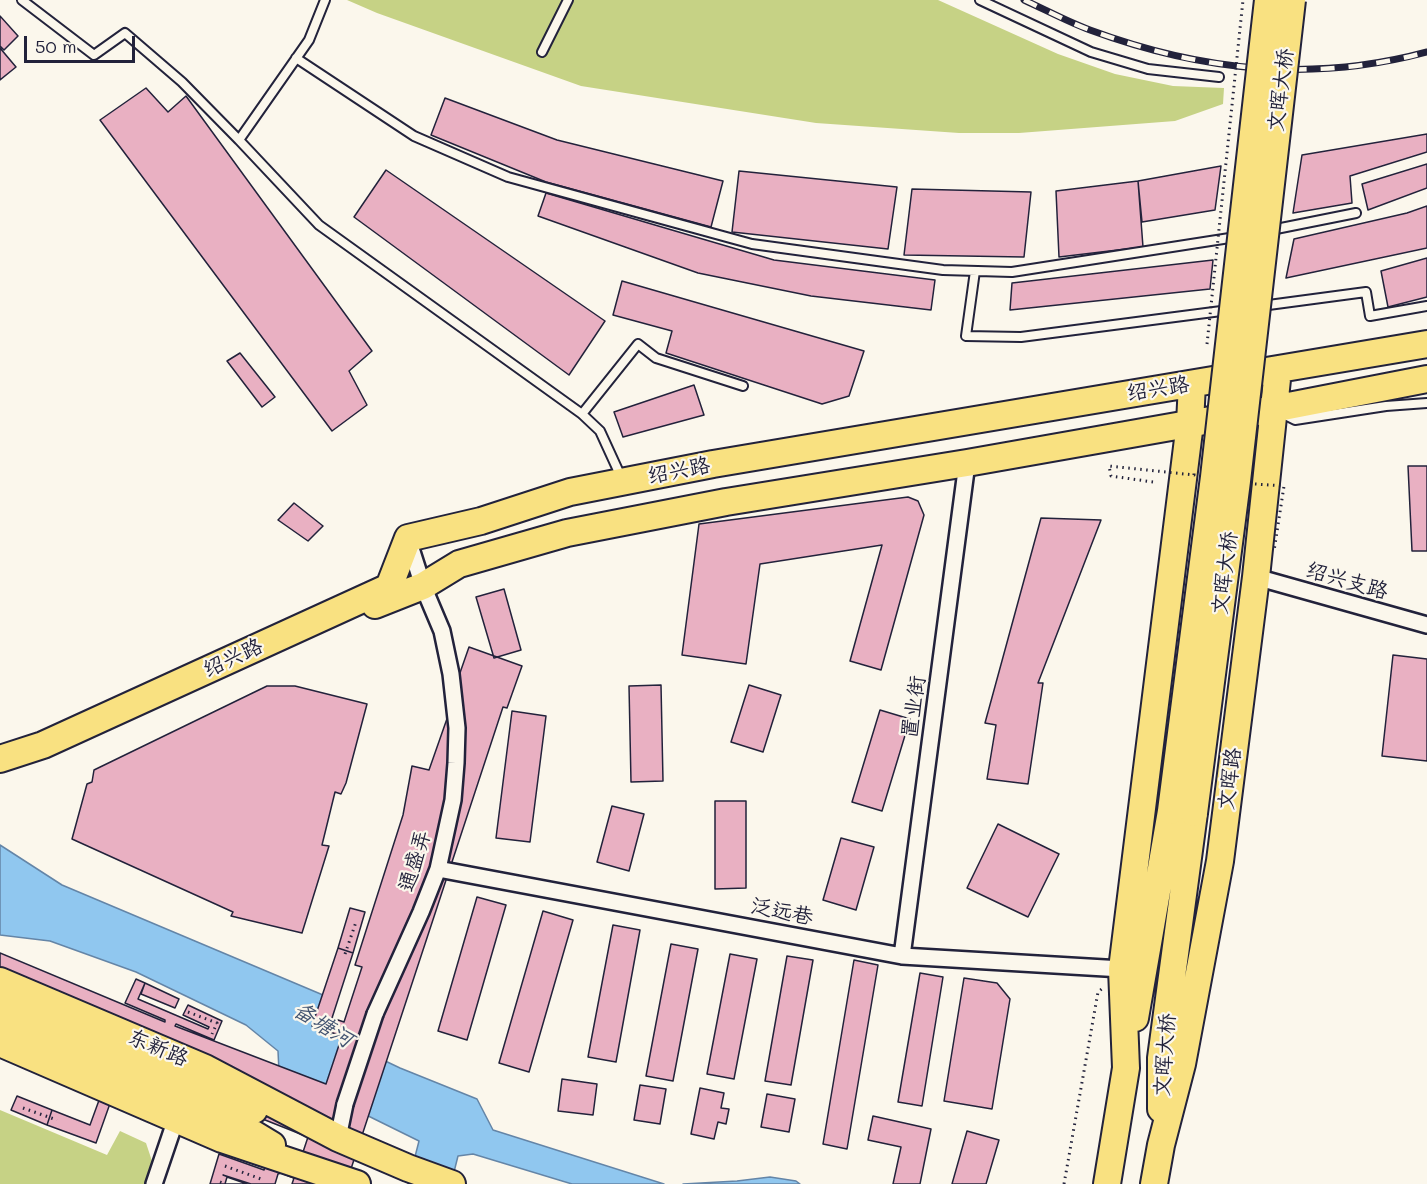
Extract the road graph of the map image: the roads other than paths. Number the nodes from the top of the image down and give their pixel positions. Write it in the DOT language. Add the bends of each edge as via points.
graph roads {
  1 [pos="22,0"];
  2 [pos="325,0"];
  3 [pos="568,0"];
  4 [pos="980,0"];
  5 [pos="1268,0"];
  6 [pos="1292,0"];
  7 [pos="542,52"];
  8 [pos="296,58"];
  9 [pos="1219,76"];
  10 [pos="239,140"];
  11 [pos="1356,213"];
  12 [pos="975,271"];
  13 [pos="1427,306"];
  14 [pos="1427,344"];
  15 [pos="1278,370"];
  16 [pos="1427,379"];
  17 [pos="1192,384"];
  18 [pos="743,386"];
  19 [pos="1427,403"];
  20 [pos="1273,409"];
  21 [pos="582,414"];
  22 [pos="1190,423"];
  23 [pos="967,463"];
  24 [pos="623,482"];
  25 [pos="408,538"];
  26 [pos="1256,577"];
  27 [pos="423,586"];
  28 [pos="1427,625"];
  29 [pos="0,759"];
  30 [pos="0,773"];
  31 [pos="1182,812"];
  32 [pos="438,869"];
  33 [pos="902,956"];
  34 [pos="1122,969"];
  35 [pos="0,981"];
  36 [pos="0,1004"];
  37 [pos="0,1023"];
  38 [pos="0,1043"];
  39 [pos="1126,1068"];
  40 [pos="176,1119"];
  41 [pos="313,1124"];
  42 [pos="338,1138"];
  43 [pos="1161,1145"];
  44 [pos="303,1165"];
  45 [pos="154,1184"];
  46 [pos="357,1184"];
  47 [pos="452,1184"];
  48 [pos="1107,1184"];
  49 [pos="1154,1184"];
  1 -- 10 [label="lane" via="94,55 125,33 182,82"];
  2 -- 8 [label="lane" via="309,40"];
  3 -- 7 [label="lane"];
  4 -- 9 [label="lane" via="1091,52 1148,69"];
  5 -- 31 [label="main road, 文晖大桥, bridge" via="1187,698"];
  6 -- 31 [label="main road, 文晖大桥, bridge" via="1237,481"];
  8 -- 10 [label="lane"];
  8 -- 12 [label="lane" via="414,136 508,177 752,244"];
  10 -- 21 [label="lane" via="319,225"];
  11 -- 12 [label="lane" via="1184,246 1012,272"];
  12 -- 13 [label="lane" via="966,336 1021,337 1366,292 1370,316"];
  14 -- 15 [label="main road, 绍兴路"];
  15 -- 17 [label="main road, 绍兴路"];
  15 -- 20 [label="main road, 文晖路"];
  16 -- 20 [label="main road, 绍兴路"];
  17 -- 22 [label="main road"];
  17 -- 24 [label="main road, 绍兴路"];
  18 -- 21 [label="lane" via="656,358 638,344"];
  19 -- 20 [label="lane" via="1295,420"];
  20 -- 22 [label="main road, 绍兴路"];
  20 -- 26 [label="main road, 文晖路"];
  21 -- 24 [label="lane" via="600,431"];
  22 -- 23 [label="main road, 绍兴路"];
  22 -- 34 [label="main road"];
  23 -- 27 [label="main road, 绍兴路" via="726,502 567,533 459,564"];
  23 -- 33 [label="street, 置业街"];
  24 -- 25 [label="main road, 绍兴路" via="570,492 481,521"];
  25 -- 27 [label="street, 通盛弄"];
  25 -- 29 [label="main road, 绍兴路" via="389,587 43,745"];
  26 -- 28 [label="street, 绍兴支路"];
  26 -- 43 [label="main road, 文晖路" via="1220,861 1182,1064"];
  27 -- 30 [label="main road, 绍兴路" via="45,758"];
  27 -- 32 [label="street, 通盛弄" via="442,632 457,728 453,800"];
  31 -- 39 [label="main road, 文晖大桥"];
  31 -- 43 [label="main road, 文晖大桥" via="1161,1058"];
  32 -- 33 [label="street, 泛远巷"];
  32 -- 42 [label="street, 通盛弄, bridge" via="375,1014 345,1104"];
  33 -- 34 [label="street, 泛远巷"];
  34 -- 39 [label="main road"];
  35 -- 41 [label="main road, 东新路" via="205,1068"];
  36 -- 41 [label="main road, 东新路" via="249,1108"];
  37 -- 44 [label="main road, 东新路" via="234,1122"];
  38 -- 40 [label="main road, 东新路"];
  39 -- 48 [label="main road"];
  40 -- 44 [label="main road, 东新路" via="222,1139"];
  40 -- 45 [label="street"];
  41 -- 42 [label="main road, 东新路"];
  42 -- 47 [label="main road, 东新路"];
  43 -- 49 [label="main road, 文晖路"];
  44 -- 46 [label="main road, 东新路"];
}
